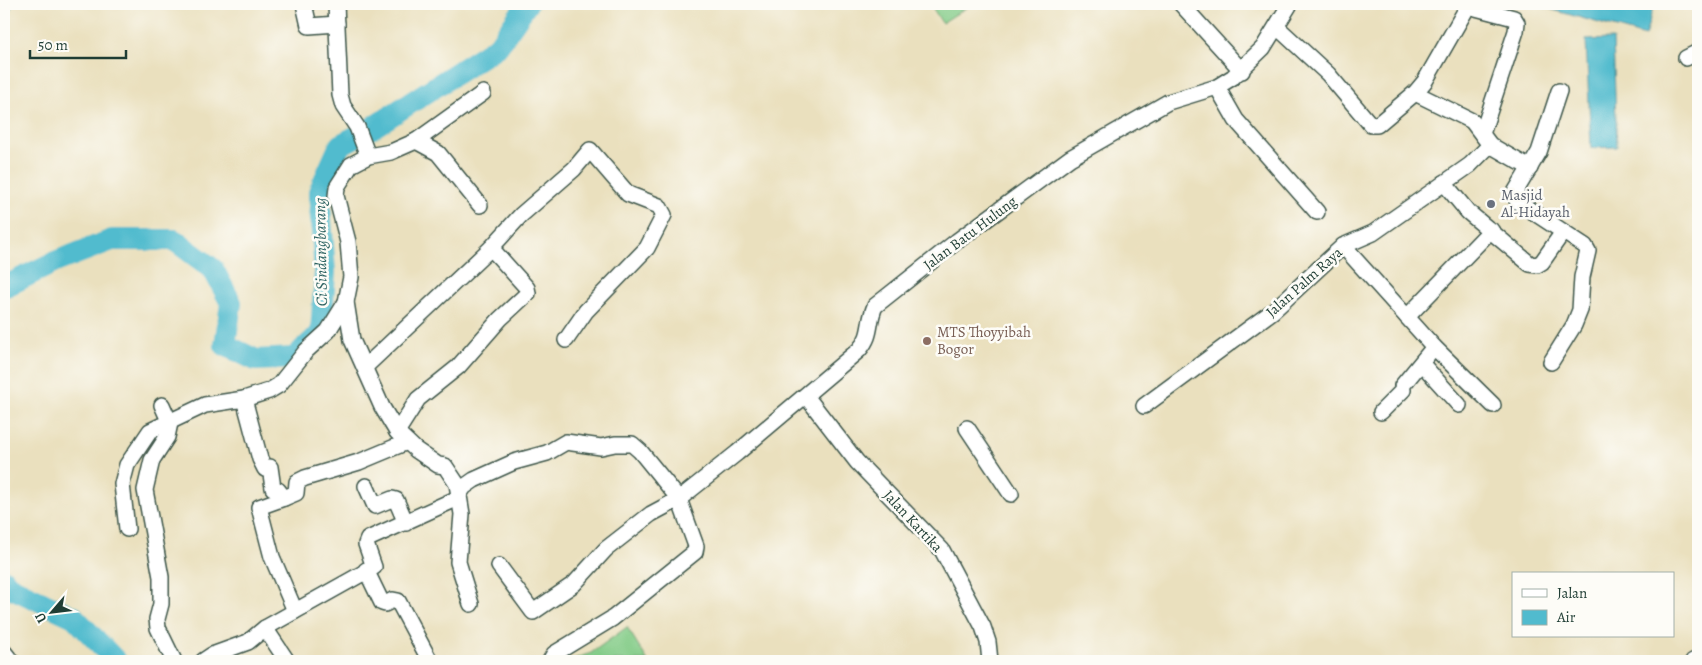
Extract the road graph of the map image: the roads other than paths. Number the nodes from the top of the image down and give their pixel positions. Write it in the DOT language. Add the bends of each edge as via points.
graph roads {
  1 [pos="304,4"];
  2 [pos="336,4"];
  3 [pos="1181,4"];
  4 [pos="1290,4"];
  5 [pos="337,24"];
  6 [pos="1277,27"];
  7 [pos="1242,70"];
  8 [pos="1217,87"];
  9 [pos="1559,91"];
  10 [pos="483,93"];
  11 [pos="1415,93"];
  12 [pos="1486,139"];
  13 [pos="416,141"];
  14 [pos="368,156"];
  15 [pos="1530,168"];
  16 [pos="1444,183"];
  17 [pos="480,205"];
  18 [pos="1317,212"];
  19 [pos="1491,230"];
  20 [pos="1563,232"];
  21 [pos="1342,246"];
  22 [pos="491,248"];
  23 [pos="346,302"];
  24 [pos="1407,317"];
  25 [pos="566,340"];
  26 [pos="1434,348"];
  27 [pos="1551,362"];
  28 [pos="1422,364"];
  29 [pos="365,368"];
  30 [pos="806,396"];
  31 [pos="244,399"];
  32 [pos="1459,405"];
  33 [pos="1493,405"];
  34 [pos="162,406"];
  35 [pos="1144,406"];
  36 [pos="1381,412"];
  37 [pos="170,422"];
  38 [pos="967,428"];
  39 [pos="402,437"];
  40 [pos="366,486"];
  41 [pos="459,494"];
  42 [pos="1012,494"];
  43 [pos="284,498"];
  44 [pos="678,499"];
  45 [pos="406,523"];
  46 [pos="127,529"];
  47 [pos="499,566"];
  48 [pos="366,570"];
  49 [pos="471,604"];
  50 [pos="295,611"];
  51 [pos="265,628"];
  52 [pos="4,652"];
  53 [pos="1698,659"];
  54 [pos="11,661"];
  55 [pos="174,661"];
  56 [pos="204,661"];
  57 [pos="287,661"];
  58 [pos="430,661"];
  59 [pos="550,661"];
  60 [pos="989,661"];
  61 [pos="1693,661"];
  1 -- 5 [label="street" via="309,26"];
  2 -- 5 [label="street"];
  3 -- 7 [label="street"];
  4 -- 6 [label="street, Jalan Batu Hulung"];
  5 -- 14 [label="street" via="340,94"];
  6 -- 7 [label="street, Jalan Batu Hulung"];
  6 -- 11 [label="street, Jalan Palm Raya" via="1328,74 1371,125 1377,125"];
  7 -- 8 [label="street, Jalan Batu Hulung"];
  8 -- 18 [label="street" via="1236,120"];
  8 -- 30 [label="street, Jalan Batu Hulung" via="1168,102 1096,142 957,241 875,306 868,339"];
  9 -- 15 [label="street" via="1539,152"];
  10 -- 13 [label="street"];
  11 -- 12 [label="street" via="1472,121"];
  11 -- 12 [label="street, Jalan Palm Raya" via="1439,59 1468,6 1514,18 1518,23"];
  12 -- 15 [label="street"];
  12 -- 16 [label="street, Jalan Palm Raya" via="1482,155"];
  13 -- 14 [label="street" via="391,152"];
  13 -- 17 [label="street" via="438,153"];
  14 -- 23 [label="street" via="351,165 337,187 336,196 348,242 350,277"];
  15 -- 20 [label="street" via="1514,194 1515,199"];
  16 -- 19 [label="street" via="1461,204"];
  16 -- 21 [label="street, Jalan Palm Raya" via="1373,233"];
  19 -- 20 [label="street" via="1530,264 1537,265"];
  19 -- 24 [label="street"];
  20 -- 27 [label="street" via="1584,246 1588,257 1582,277 1580,310 1574,326"];
  21 -- 24 [label="street"];
  21 -- 35 [label="street, Jalan Palm Raya" via="1273,311"];
  22 -- 25 [label="street" via="590,150 628,194 659,206 664,215 647,248 586,311"];
  22 -- 29 [label="street"];
  22 -- 39 [label="street" via="528,293 500,318 458,367 418,399"];
  23 -- 29 [label="street" via="352,340"];
  23 -- 31 [label="street" via="328,331 306,351 279,385"];
  24 -- 26 [label="street"];
  26 -- 28 [label="street"];
  26 -- 33 [label="street"];
  28 -- 32 [label="street" via="1436,388"];
  28 -- 36 [label="street"];
  29 -- 39 [label="street" via="382,407"];
  30 -- 44 [label="street, Jalan Batu Hulung"];
  30 -- 60 [label="street, Jalan Kartika" via="857,462 942,550 983,627"];
  31 -- 37 [label="street" via="206,405"];
  31 -- 43 [label="street" via="260,459 266,469 270,467 273,488"];
  34 -- 37 [label="street"];
  37 -- 46 [label="street" via="150,431 127,465 122,484"];
  37 -- 55 [label="street" via="167,437 152,460 145,490 161,577 158,628"];
  38 -- 42 [label="street"];
  39 -- 41 [label="street" via="438,465 445,466 457,484"];
  39 -- 43 [label="street" via="359,462 297,482 296,493"];
  40 -- 45 [label="street" via="375,506 396,500"];
  41 -- 44 [label="street" via="474,480 514,462 546,453 566,442 601,448 632,444"];
  41 -- 45 [label="street" via="456,499"];
  41 -- 49 [label="street" via="462,514 458,562"];
  43 -- 50 [label="street" via="259,507 272,556"];
  44 -- 47 [label="street, Jalan Batu Hulung" via="651,514 606,549 574,584 533,612"];
  44 -- 59 [label="street" via="696,546 695,552 613,618 554,654"];
  45 -- 48 [label="street" via="368,539 366,544 374,567"];
  48 -- 50 [label="street"];
  48 -- 58 [label="street" via="382,602 398,601"];
  50 -- 51 [label="street"];
  51 -- 56 [label="street" via="248,642"];
  51 -- 57 [label="street"];
  52 -- 54 [label="street"];
  53 -- 61 [label="street"];
}
